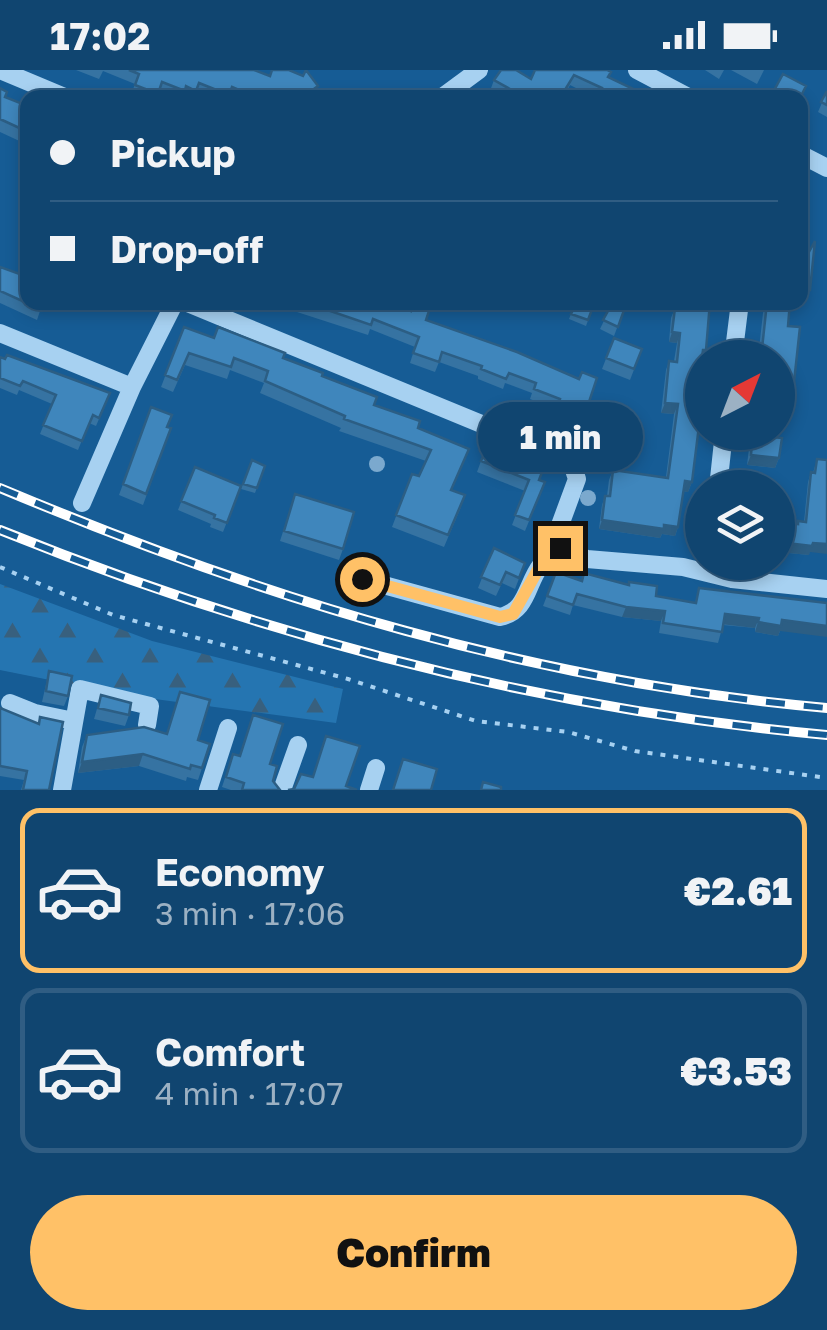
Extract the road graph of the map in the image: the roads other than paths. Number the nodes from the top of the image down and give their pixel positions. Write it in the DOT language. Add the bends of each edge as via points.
graph roads {
  1 [pos="0,70"];
  2 [pos="479,70"];
  3 [pos="637,70"];
  4 [pos="48,90"];
  5 [pos="452,90"];
  6 [pos="675,90"];
  7 [pos="171,310"];
  8 [pos="206,310"];
  9 [pos="739,310"];
  10 [pos="0,333"];
  11 [pos="736,340"];
  12 [pos="132,386"];
  13 [pos="82,503"];
  14 [pos="560,548"];
  15 [pos="685,567"];
  16 [pos="362,579"];
  17 [pos="749,580"];
  18 [pos="827,589"];
  19 [pos="10,703"];
  20 [pos="74,721"];
  21 [pos="147,725"];
  22 [pos="228,728"];
  23 [pos="298,745"];
  24 [pos="376,768"];
  25 [pos="62,790"];
  26 [pos="208,790"];
  27 [pos="282,790"];
  28 [pos="369,790"];
  1 -- 4 [label="street"];
  2 -- 5 [label="street"];
  3 -- 6 [label="street"];
  7 -- 12 [label="street"];
  8 -- 14 [label="street" via="572,464 577,479 556,536"];
  9 -- 11 [label="street"];
  10 -- 12 [label="street"];
  12 -- 13 [label="street"];
  14 -- 15 [label="street" via="588,559"];
  14 -- 16 [label="street" via="540,566 513,614 500,617"];
  17 -- 18 [label="street"];
  19 -- 20 [label="street"];
  20 -- 21 [label="street" via="80,689 150,706"];
  20 -- 25 [label="street"];
  22 -- 26 [label="street"];
  23 -- 27 [label="street"];
  24 -- 28 [label="street"];
}
